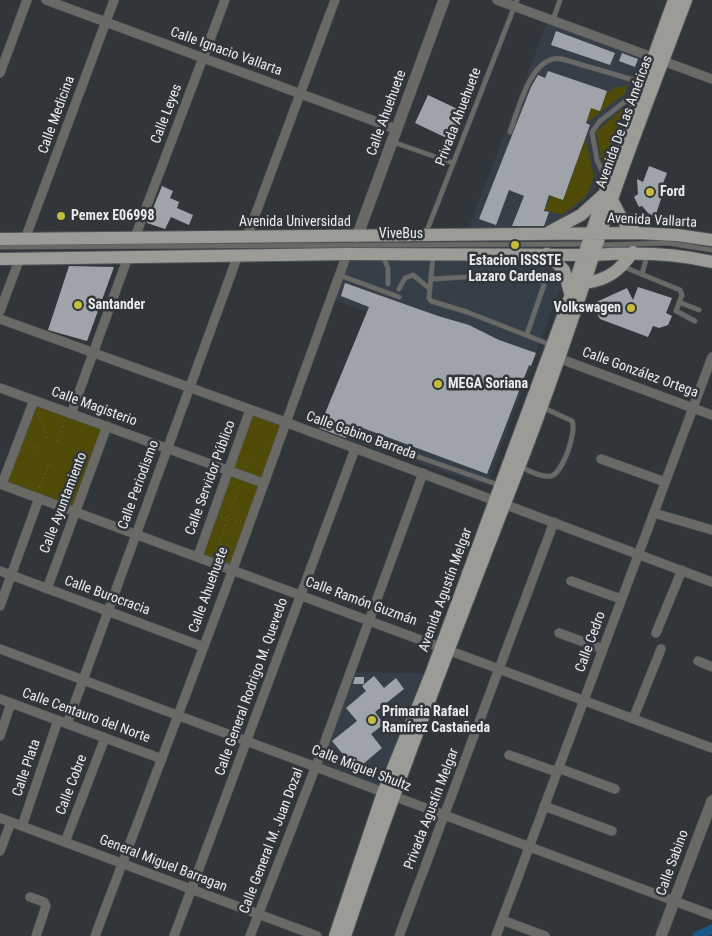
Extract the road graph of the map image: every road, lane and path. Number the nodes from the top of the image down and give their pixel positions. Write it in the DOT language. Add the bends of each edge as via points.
graph roads {
  1 [pos="27,0"];
  2 [pos="46,0"];
  3 [pos="114,0"];
  4 [pos="224,0"];
  5 [pos="335,0"];
  6 [pos="444,0"];
  7 [pos="497,0"];
  8 [pos="560,0"];
  9 [pos="674,0"];
  10 [pos="686,0"];
  11 [pos="516,3"];
  12 [pos="553,20"];
  13 [pos="106,22"];
  14 [pos="203,58"];
  15 [pos="659,59"];
  16 [pos="0,73"];
  17 [pos="712,79"];
  18 [pos="644,85"];
  19 [pos="300,94"];
  20 [pos="396,130"];
  21 [pos="510,132"];
  22 [pos="392,141"];
  23 [pos="453,163"];
  24 [pos="608,192"];
  25 [pos="637,233"];
  26 [pos="540,235"];
  27 [pos="247,236"];
  28 [pos="357,236"];
  29 [pos="425,236"];
  30 [pos="135,237"];
  31 [pos="0,239"];
  32 [pos="25,239"];
  33 [pos="712,240"];
  34 [pos="592,244"];
  35 [pos="0,247"];
  36 [pos="712,250"];
  37 [pos="634,252"];
  38 [pos="648,253"];
  39 [pos="347,254"];
  40 [pos="382,254"];
  41 [pos="433,254"];
  42 [pos="547,254"];
  43 [pos="238,255"];
  44 [pos="128,257"];
  45 [pos="0,258"];
  46 [pos="20,258"];
  47 [pos="712,262"];
  48 [pos="622,266"];
  49 [pos="642,274"];
  50 [pos="340,276"];
  51 [pos="432,279"];
  52 [pos="585,283"];
  53 [pos="388,284"];
  54 [pos="399,289"];
  55 [pos="430,289"];
  56 [pos="399,297"];
  57 [pos="570,297"];
  58 [pos="679,302"];
  59 [pos="699,310"];
  60 [pos="0,312"];
  61 [pos="0,319"];
  62 [pos="695,321"];
  63 [pos="527,334"];
  64 [pos="552,345"];
  65 [pos="94,353"];
  66 [pos="712,357"];
  67 [pos="558,358"];
  68 [pos="189,387"];
  69 [pos="0,388"];
  70 [pos="34,400"];
  71 [pos="541,406"];
  72 [pos="693,408"];
  73 [pos="250,410"];
  74 [pos="69,413"];
  75 [pos="712,415"];
  76 [pos="285,422"];
  77 [pos="107,426"];
  78 [pos="48,440"];
  79 [pos="370,440"];
  80 [pos="19,441"];
  81 [pos="57,441"];
  82 [pos="167,448"];
  83 [pos="40,449"];
  84 [pos="355,449"];
  85 [pos="250,458"];
  86 [pos="601,458"];
  87 [pos="50,464"];
  88 [pos="514,465"];
  89 [pos="228,471"];
  90 [pos="423,473"];
  91 [pos="243,476"];
  92 [pos="665,482"];
  93 [pos="263,483"];
  94 [pos="1,484"];
  95 [pos="500,486"];
  96 [pos="37,498"];
  97 [pos="500,502"];
  98 [pos="75,512"];
  99 [pos="213,513"];
  100 [pos="654,513"];
  101 [pos="228,518"];
  102 [pos="554,522"];
  103 [pos="249,524"];
  104 [pos="712,530"];
  105 [pos="136,534"];
  106 [pos="638,554"];
  107 [pos="198,556"];
  108 [pos="213,562"];
  109 [pos="233,569"];
  110 [pos="682,570"];
  111 [pos="0,572"];
  112 [pos="11,576"];
  113 [pos="571,581"];
  114 [pos="712,582"];
  115 [pos="47,589"];
  116 [pos="301,594"];
  117 [pos="622,600"];
  118 [pos="0,606"];
  119 [pos="108,611"];
  120 [pos="368,620"];
  121 [pos="559,633"];
  122 [pos="656,633"];
  123 [pos="204,647"];
  124 [pos="446,648"];
  125 [pos="0,649"];
  126 [pos="603,649"];
  127 [pos="661,649"];
  128 [pos="698,662"];
  129 [pos="712,667"];
  130 [pos="499,669"];
  131 [pos="83,680"];
  132 [pos="0,699"];
  133 [pos="584,700"];
  134 [pos="11,703"];
  135 [pos="178,716"];
  136 [pos="634,719"];
  137 [pos="63,722"];
  138 [pos="0,736"];
  139 [pos="105,738"];
  140 [pos="246,741"];
  141 [pos="712,748"];
  142 [pos="509,755"];
  143 [pos="162,759"];
  144 [pos="316,766"];
  145 [pos="558,770"];
  146 [pos="615,789"];
  147 [pos="388,794"];
  148 [pos="712,800"];
  149 [pos="544,806"];
  150 [pos="710,813"];
  151 [pos="444,816"];
  152 [pos="0,818"];
  153 [pos="11,822"];
  154 [pos="22,826"];
  155 [pos="612,832"];
  156 [pos="65,842"];
  157 [pos="529,847"];
  158 [pos="0,851"];
  159 [pos="122,863"];
  160 [pos="191,889"];
  161 [pos="30,897"];
  162 [pos="674,901"];
  163 [pos="258,914"];
  164 [pos="709,914"];
  165 [pos="502,920"];
  166 [pos="36,936"];
  167 [pos="95,936"];
  168 [pos="174,936"];
  169 [pos="250,936"];
  170 [pos="317,936"];
  171 [pos="335,936"];
  172 [pos="345,936"];
  173 [pos="400,936"];
  174 [pos="496,936"];
  175 [pos="545,936"];
  176 [pos="661,936"];
  1 -- 16 [label="street"];
  2 -- 13 [label="street, Calle Ignacio Vallarta"];
  3 -- 13 [label="street, Calle Medicina"];
  4 -- 14 [label="street, Calle Leyes"];
  5 -- 19 [label="street"];
  6 -- 20 [label="street, Calle Ahuehuete"];
  7 -- 11 [label="street"];
  8 -- 12 [label="lane"];
  9 -- 15 [label="main road, Avenida De Las Américas"];
  10 -- 15 [label="main road, Avenida De Las Américas"];
  11 -- 12 [label="street"];
  11 -- 23 [label="lane, Privada Ahuehuete"];
  12 -- 15 [label="street"];
  13 -- 14 [label="street, Calle Ignacio Vallarta"];
  13 -- 32 [label="street, Calle Medicina"];
  14 -- 19 [label="street, Calle Ignacio Vallarta"];
  14 -- 30 [label="street, Calle Leyes"];
  15 -- 17 [label="street"];
  15 -- 18 [label="main road, Avenida De Las Américas"];
  15 -- 24 [label="main road, Avenida De Las Américas"];
  18 -- 21 [label="lane" via="562,59 551,59 532,75"];
  18 -- 24 [label="main road, Avenida De Las Américas"];
  18 -- 24 [label="lane" via="600,121 592,132 592,142"];
  19 -- 20 [label="street, Calle Ignacio Vallarta"];
  19 -- 27 [label="street"];
  20 -- 22 [label="street, Calle Ahuehuete"];
  22 -- 23 [label="lane"];
  22 -- 28 [label="street, Calle Ahuehuete"];
  23 -- 29 [label="lane, Privada Ahuehuete"];
  24 -- 25 [label="main road" via="622,221"];
  24 -- 26 [label="main road" via="573,221"];
  24 -- 34 [label="main road, Avenida De Las Américas"];
  25 -- 33 [label="main road, Avenida Vallarta"];
  25 -- 34 [label="main road, Avenida Vallarta"];
  26 -- 29 [label="main road, Avenida Universidad"];
  26 -- 34 [label="main road, Avenida Universidad"];
  27 -- 28 [label="main road, Avenida Universidad"];
  27 -- 30 [label="main road, Avenida Universidad"];
  28 -- 29 [label="main road, Avenida Universidad"];
  30 -- 32 [label="main road, Avenida Universidad"];
  31 -- 32 [label="main road, Avenida Universidad"];
  34 -- 35 [label="lane, ViveBus"];
  34 -- 36 [label="lane, ViveBus" via="668,243"];
  34 -- 37 [label="main road"];
  34 -- 42 [label="main road"];
  34 -- 52 [label="main road, Avenida Agustín Melgar"];
  34 -- 57 [label="main road, Avenida Agustín Melgar"];
  37 -- 38 [label="main road"];
  37 -- 48 [label="main road"];
  38 -- 47 [label="main road"];
  38 -- 49 [label="lane"];
  39 -- 40 [label="main road"];
  39 -- 43 [label="main road"];
  39 -- 50 [label="street, Calle Ahuehuete"];
  40 -- 41 [label="main road"];
  40 -- 53 [label="lane" via="388,268"];
  41 -- 42 [label="main road"];
  41 -- 51 [label="lane"];
  42 -- 57 [label="main road" via="564,270"];
  43 -- 44 [label="main road"];
  43 -- 68 [label="street, Calle Periodismo"];
  44 -- 46 [label="main road"];
  44 -- 65 [label="street"];
  45 -- 46 [label="main road"];
  46 -- 60 [label="street"];
  48 -- 49 [label="lane"];
  48 -- 52 [label="main road" via="606,279"];
  49 -- 58 [label="lane" via="680,290"];
  50 -- 56 [label="lane"];
  50 -- 76 [label="street, Calle Ahuehuete"];
  51 -- 55 [label="lane"];
  51 -- 63 [label="lane" via="502,275 539,277 544,285"];
  52 -- 67 [label="main road, Avenida Agustín Melgar"];
  54 -- 55 [label="lane" via="405,278 412,276"];
  55 -- 63 [label="lane" via="431,301"];
  57 -- 64 [label="main road, Avenida Agustín Melgar"];
  58 -- 59 [label="lane"];
  58 -- 62 [label="lane" via="676,311"];
  61 -- 65 [label="street, Calle Gabino Barreda"];
  63 -- 64 [label="lane"];
  64 -- 88 [label="main road, Avenida Agustín Melgar"];
  65 -- 68 [label="street, Calle Gabino Barreda"];
  65 -- 74 [label="street"];
  66 -- 72 [label="street, Calle Cedro"];
  67 -- 71 [label="main road, Avenida Agustín Melgar"];
  67 -- 72 [label="street, Calle González Ortega"];
  68 -- 73 [label="street, Calle Gabino Barreda"];
  68 -- 82 [label="street, Calle Periodismo"];
  69 -- 70 [label="street, Calle Magisterio"];
  70 -- 74 [label="street, Calle Magisterio"];
  70 -- 78 [label="path"];
  70 -- 80 [label="street"];
  71 -- 88 [label="main road, Avenida Agustín Melgar"];
  71 -- 88 [label="lane" via="572,421 574,428 561,468 554,475 545,476"];
  72 -- 75 [label="street, Calle González Ortega"];
  72 -- 92 [label="street, Calle Cedro"];
  73 -- 76 [label="street, Calle Gabino Barreda"];
  73 -- 89 [label="street, Calle Servidor Público"];
  74 -- 77 [label="street, Calle Magisterio"];
  74 -- 81 [label="path"];
  76 -- 84 [label="street, Calle Gabino Barreda"];
  76 -- 93 [label="street, Calle Ahuehuete"];
  77 -- 82 [label="street, Calle Magisterio"];
  77 -- 98 [label="street, Calle Ayuntamiento"];
  79 -- 95 [label="lane"];
  80 -- 83 [label="path"];
  80 -- 94 [label="street"];
  82 -- 89 [label="street, Calle Magisterio"];
  82 -- 105 [label="street, Calle Periodismo"];
  84 -- 90 [label="street, Calle Gabino Barreda"];
  84 -- 116 [label="street, Calle General Rodrigo M. Quevedo"];
  85 -- 91 [label="path"];
  86 -- 92 [label="street"];
  87 -- 96 [label="path"];
  88 -- 95 [label="main road, Avenida Agustín Melgar"];
  88 -- 97 [label="main road, Avenida Agustín Melgar"];
  89 -- 91 [label="street, Calle Magisterio"];
  89 -- 99 [label="street, Calle Servidor Público"];
  90 -- 97 [label="street, Calle Gabino Barreda"];
  90 -- 120 [label="street, Calle General M. Juan Dozal"];
  91 -- 93 [label="street, Calle Magisterio"];
  91 -- 101 [label="path"];
  92 -- 100 [label="street, Calle Cedro"];
  93 -- 103 [label="street, Calle Ahuehuete"];
  94 -- 96 [label="street, Calle Ramón Guzmán"];
  95 -- 97 [label="main road, Avenida Agustín Melgar"];
  96 -- 98 [label="street, Calle Ramón Guzmán"];
  96 -- 112 [label="street"];
  97 -- 102 [label="street, Calle Gabino Barreda"];
  97 -- 124 [label="main road, Avenida Agustín Melgar"];
  98 -- 105 [label="street, Calle Ramón Guzmán"];
  98 -- 115 [label="street, Calle Ayuntamiento"];
  99 -- 101 [label="path"];
  99 -- 107 [label="street, Calle Servidor Público"];
  100 -- 104 [label="street"];
  100 -- 106 [label="street, Calle Cedro"];
  101 -- 103 [label="path"];
  101 -- 108 [label="path"];
  102 -- 106 [label="street, Calle Gabino Barreda"];
  102 -- 130 [label="street, Privada Agustín Melgar"];
  103 -- 109 [label="street, Calle Ahuehuete"];
  105 -- 107 [label="street, Calle Ramón Guzmán"];
  105 -- 119 [label="street, Calle Periodismo"];
  106 -- 110 [label="street, Calle Gabino Barreda"];
  106 -- 117 [label="street, Calle Cedro"];
  107 -- 108 [label="street, Calle Ramón Guzmán"];
  108 -- 109 [label="street, Calle Ramón Guzmán"];
  109 -- 116 [label="street, Calle Ramón Guzmán"];
  109 -- 123 [label="street, Calle Ahuehuete"];
  110 -- 114 [label="street, Calle Gabino Barreda"];
  110 -- 122 [label="street"];
  111 -- 112 [label="street, Calle Burocracia"];
  112 -- 115 [label="street, Calle Burocracia"];
  112 -- 118 [label="street"];
  113 -- 117 [label="street"];
  115 -- 119 [label="street, Calle Burocracia"];
  116 -- 120 [label="street, Calle Ramón Guzmán"];
  116 -- 140 [label="street, Calle General Rodrigo M. Quevedo"];
  117 -- 126 [label="street, Calle Cedro"];
  119 -- 123 [label="street, Calle Burocracia"];
  119 -- 131 [label="street, Calle Periodismo"];
  120 -- 124 [label="street, Calle Ramón Guzmán"];
  120 -- 144 [label="street, Calle General M. Juan Dozal"];
  121 -- 126 [label="street"];
  123 -- 135 [label="street, Calle Ahuehuete"];
  124 -- 130 [label="street, Calle Ramón Guzmán"];
  124 -- 147 [label="main road, Avenida Agustín Melgar"];
  125 -- 131 [label="street, Calle Miguel Shultz"];
  126 -- 133 [label="street, Calle Cedro"];
  127 -- 136 [label="street"];
  128 -- 129 [label="street"];
  130 -- 133 [label="street, Calle Ramón Guzmán"];
  130 -- 151 [label="street, Privada Agustín Melgar"];
  131 -- 135 [label="street, Calle Miguel Shultz"];
  131 -- 137 [label="street, Calle Periodismo"];
  132 -- 134 [label="street, Calle Centauro del Norte"];
  133 -- 136 [label="street, Calle Ramón Guzmán"];
  133 -- 145 [label="street, Calle Cedro"];
  134 -- 137 [label="street, Calle Centauro del Norte"];
  134 -- 138 [label="street"];
  135 -- 140 [label="street, Calle Miguel Shultz"];
  135 -- 143 [label="street, Calle Ahuehuete"];
  136 -- 141 [label="street, Calle Ramón Guzmán"];
  137 -- 139 [label="street, Calle Centauro del Norte"];
  137 -- 154 [label="street, Calle Plata"];
  139 -- 143 [label="street, Calle Centauro del Norte"];
  139 -- 156 [label="street, Calle Cobre"];
  140 -- 144 [label="street, Calle Miguel Shultz"];
  140 -- 160 [label="street, Calle General Rodrigo M. Quevedo"];
  142 -- 145 [label="street"];
  143 -- 159 [label="street, Calle Ahuehuete"];
  144 -- 147 [label="street, Calle Miguel Shultz"];
  144 -- 163 [label="street, Calle General M. Juan Dozal"];
  145 -- 146 [label="street"];
  145 -- 149 [label="street, Calle Cedro"];
  147 -- 151 [label="street, Calle Miguel Shultz"];
  147 -- 171 [label="main road, Avenida Agustín Melgar"];
  147 -- 172 [label="main road, Avenida Agustín Melgar"];
  148 -- 150 [label="street, Calle Sabino"];
  149 -- 155 [label="street"];
  149 -- 157 [label="street, Calle Cedro"];
  150 -- 162 [label="street, Calle Sabino"];
  151 -- 157 [label="street, Calle Miguel Shultz"];
  151 -- 173 [label="street, Privada Agustín Melgar"];
  152 -- 153 [label="street, General Miguel Barragan"];
  153 -- 154 [label="street, General Miguel Barragan"];
  153 -- 158 [label="street"];
  154 -- 156 [label="street, General Miguel Barragan"];
  156 -- 159 [label="street, General Miguel Barragan"];
  157 -- 162 [label="street, Calle Miguel Shultz"];
  157 -- 165 [label="street, Calle Cedro"];
  159 -- 160 [label="street, General Miguel Barragan"];
  159 -- 167 [label="street, Calle Ahuehuete"];
  160 -- 163 [label="street, General Miguel Barragan"];
  160 -- 168 [label="street, Calle General Rodrigo M. Quevedo"];
  161 -- 166 [label="street" via="44,902 46,906"];
  162 -- 164 [label="street, Calle Miguel Shultz"];
  162 -- 176 [label="street, Calle Sabino"];
  163 -- 169 [label="street, Calle General M. Juan Dozal"];
  163 -- 170 [label="street, General Miguel Barragan"];
  165 -- 174 [label="street, Calle Cedro"];
  165 -- 175 [label="street"];
}
